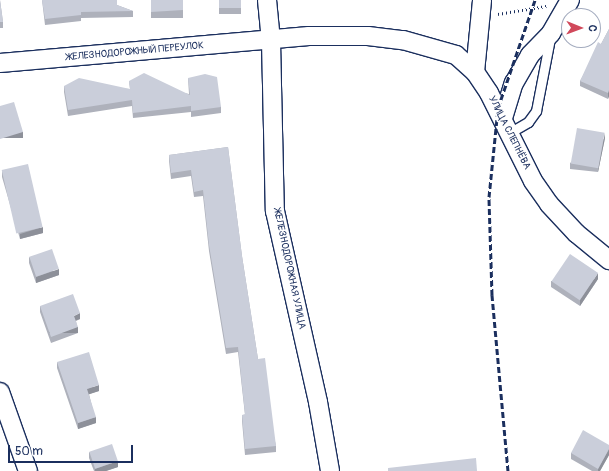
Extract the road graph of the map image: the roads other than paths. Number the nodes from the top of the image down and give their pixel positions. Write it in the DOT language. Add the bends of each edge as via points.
graph roads {
  1 [pos="267,0"];
  2 [pos="570,2"];
  3 [pos="481,8"];
  4 [pos="551,33"];
  5 [pos="271,41"];
  6 [pos="0,63"];
  7 [pos="475,72"];
  8 [pos="506,126"];
  9 [pos="609,260"];
  10 [pos="0,392"];
  11 [pos="28,471"];
  12 [pos="330,471"];
  1 -- 5 [label="street, ЖЕЛЕЗНОДОРОЖНАЯ УЛИЦА"];
  2 -- 4 [label="street"];
  3 -- 7 [label="street"];
  4 -- 8 [label="street" via="530,55 514,83"];
  4 -- 8 [label="lane" via="536,111 528,122"];
  5 -- 6 [label="street, ЖЕЛЕЗНОДОРОЖНЫЙ ПЕРЕУЛОК"];
  5 -- 7 [label="street, УЛИЦА СЛЕПНЁВА" via="309,36 368,36 403,40 456,55"];
  5 -- 12 [label="street, ЖЕЛЕЗНОДОРОЖНАЯ УЛИЦА" via="276,211 318,402"];
  7 -- 8 [label="street, УЛИЦА СЛЕПНЁВА"];
  8 -- 9 [label="street, УЛИЦА СЛЕПНЁВА" via="533,181 549,204 576,233"];
  10 -- 11 [label="street"];
}
